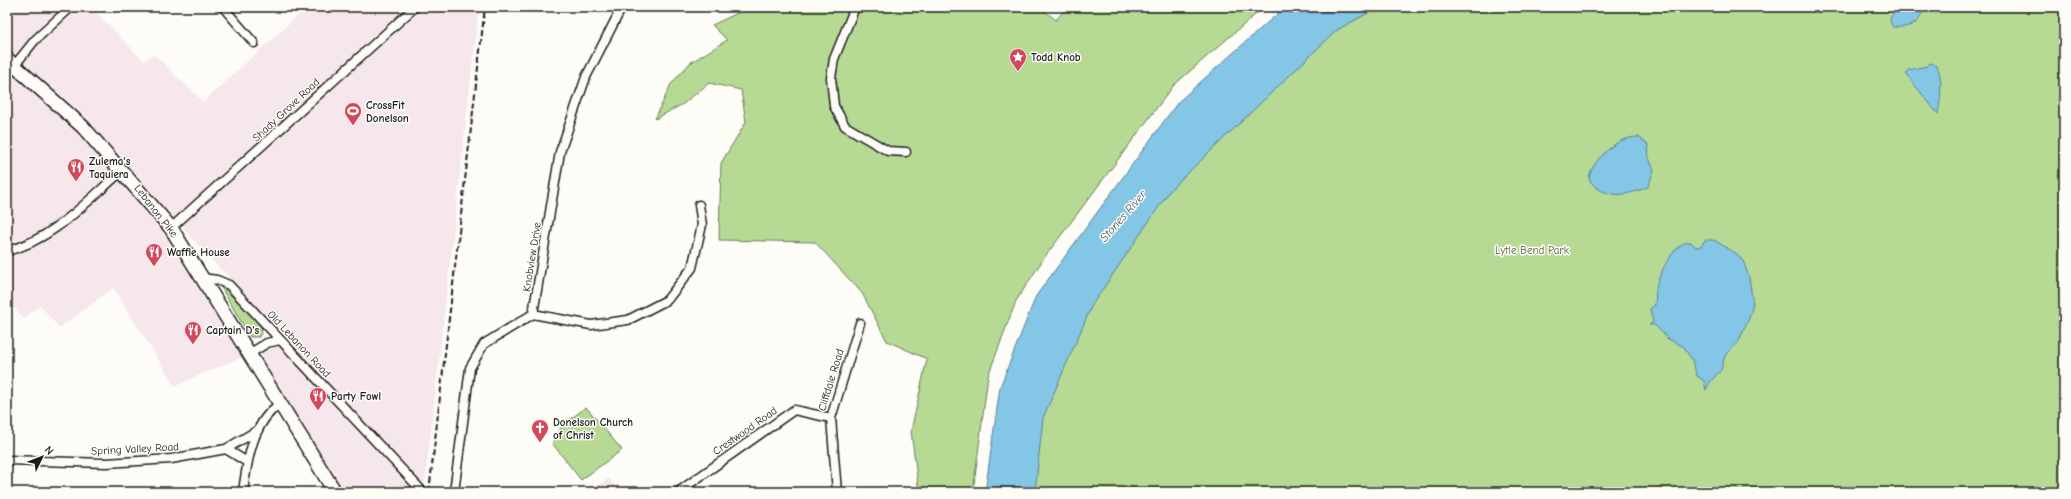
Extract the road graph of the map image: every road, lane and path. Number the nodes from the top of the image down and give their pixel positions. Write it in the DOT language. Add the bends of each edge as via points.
graph roads {
  1 [pos="71,7"];
  2 [pos="223,7"];
  3 [pos="415,7"];
  4 [pos="855,7"];
  5 [pos="620,8"];
  6 [pos="254,43"];
  7 [pos="10,62"];
  8 [pos="906,152"];
  9 [pos="123,170"];
  10 [pos="699,205"];
  11 [pos="171,228"];
  12 [pos="7,250"];
  13 [pos="202,278"];
  14 [pos="533,314"];
  15 [pos="860,322"];
  16 [pos="280,340"];
  17 [pos="249,354"];
  18 [pos="280,404"];
  19 [pos="831,418"];
  20 [pos="258,430"];
  21 [pos="226,449"];
  22 [pos="7,460"];
  23 [pos="247,462"];
  24 [pos="243,492"];
  25 [pos="335,492"];
  26 [pos="423,492"];
  27 [pos="454,492"];
  28 [pos="678,492"];
  29 [pos="837,492"];
  1 -- 7 [label="street"];
  2 -- 6 [label="street"];
  3 -- 11 [label="street, Shady Grove Road"];
  4 -- 8 [label="street" via="834,58 831,78 834,106 845,126 888,151"];
  5 -- 14 [label="street, Knobview Drive" via="586,77 560,152"];
  7 -- 9 [label="main road, Lebanon Pike" via="84,127"];
  9 -- 11 [label="main road, Lebanon Pike"];
  9 -- 12 [label="street" via="46,234 33,242"];
  10 -- 14 [label="street" via="702,225 692,268 667,300 628,320 591,325"];
  11 -- 13 [label="main road, Lebanon Pike"];
  13 -- 16 [label="street, Old Lebanon Road" via="226,282"];
  13 -- 17 [label="main road, Lebanon Pike"];
  14 -- 27 [label="street" via="484,344 470,368"];
  15 -- 19 [label="street, Cliffdale Road"];
  16 -- 17 [label="street" via="267,343"];
  16 -- 26 [label="street, Old Lebanon Road"];
  17 -- 18 [label="main road, Lebanon Pike"];
  18 -- 20 [label="street" via="271,410"];
  18 -- 25 [label="main road, Lebanon Pike"];
  19 -- 28 [label="street, Crestwood Road" via="794,410"];
  19 -- 29 [label="street, Cliffdale Road"];
  20 -- 21 [label="street, Spring Valley Road"];
  20 -- 23 [label="street"];
  21 -- 22 [label="street, Spring Valley Road" via="171,460"];
  21 -- 23 [label="street"];
  23 -- 24 [label="street"];
}
